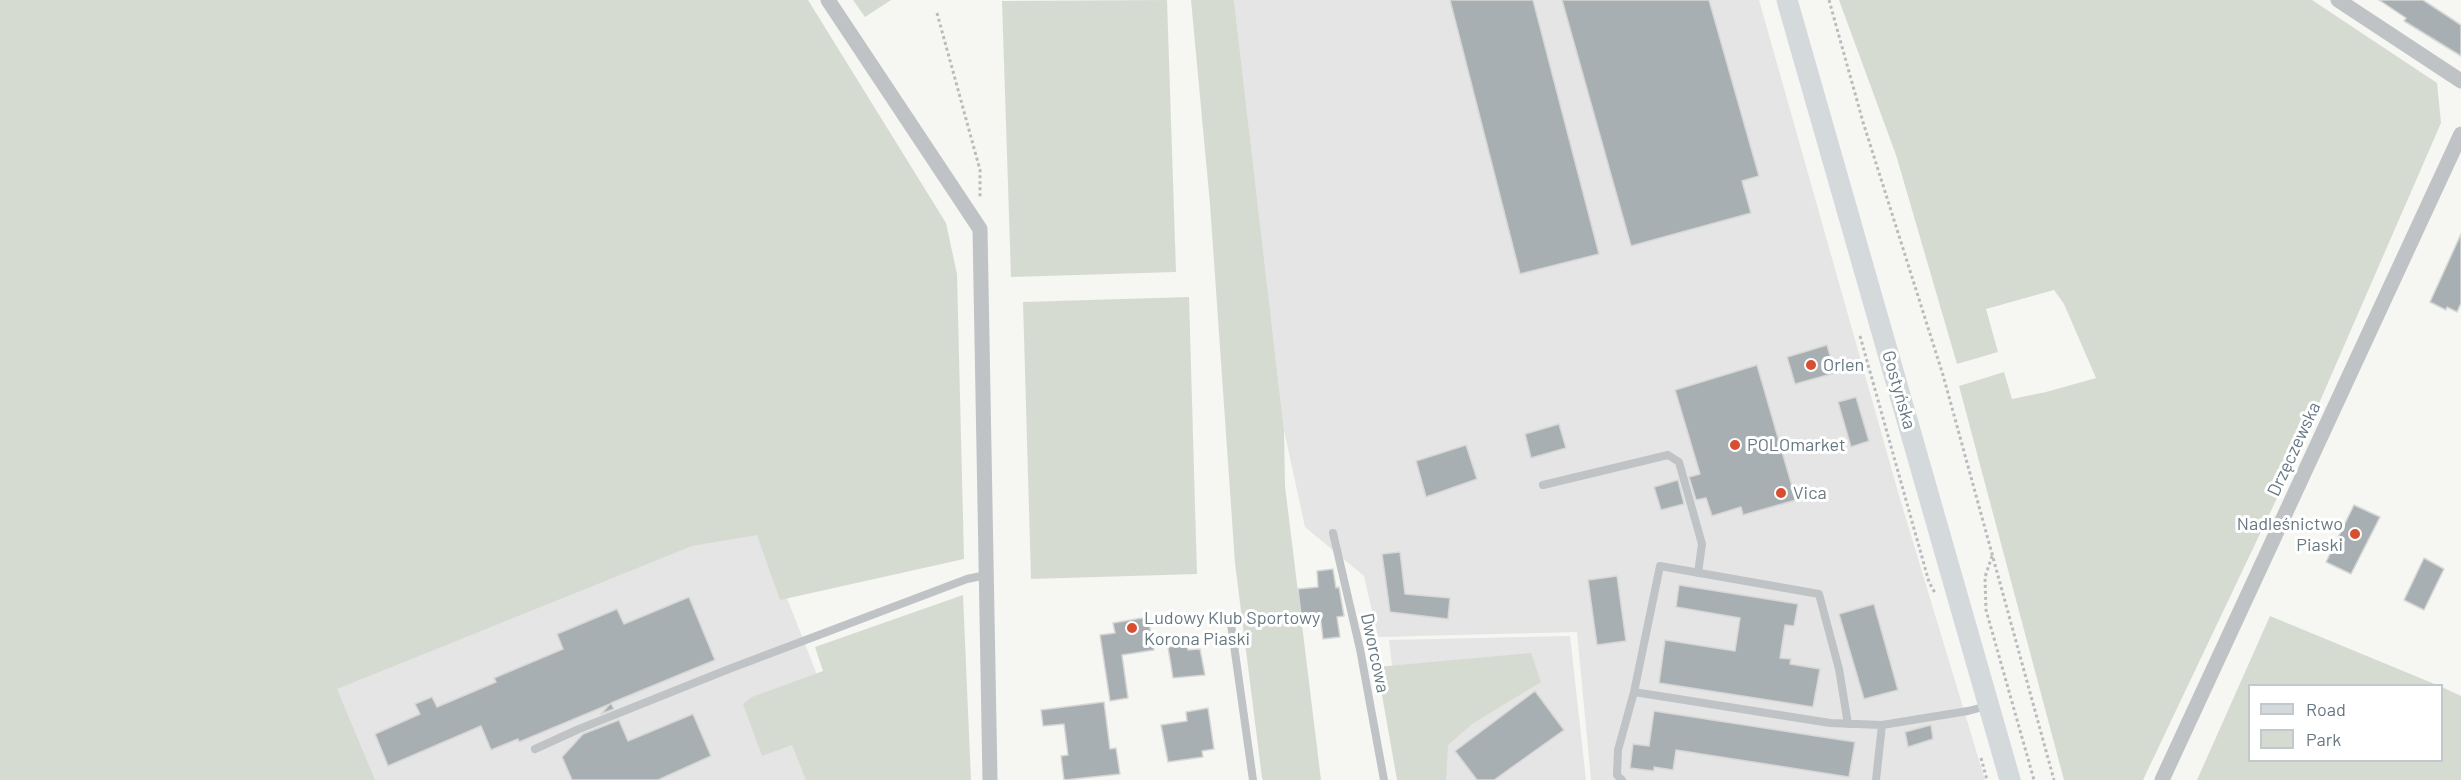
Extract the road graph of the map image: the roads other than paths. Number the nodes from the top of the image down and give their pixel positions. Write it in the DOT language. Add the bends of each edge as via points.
graph roads {
  1 [pos="828,0"];
  2 [pos="1787,0"];
  3 [pos="2338,0"];
  4 [pos="2461,81"];
  5 [pos="2461,134"];
  6 [pos="1543,485"];
  7 [pos="1333,533"];
  8 [pos="1698,573"];
  9 [pos="986,575"];
  10 [pos="1231,624"];
  11 [pos="1634,692"];
  12 [pos="1989,705"];
  13 [pos="1848,724"];
  14 [pos="1881,725"];
  15 [pos="535,749"];
  16 [pos="990,780"];
  17 [pos="1253,780"];
  18 [pos="1384,780"];
  19 [pos="1622,780"];
  20 [pos="1876,780"];
  21 [pos="2010,780"];
  22 [pos="2162,780"];
  1 -- 9 [label="street" via="980,229"];
  2 -- 12 [label="street, Gostyńska"];
  3 -- 4 [label="street"];
  5 -- 22 [label="street, Drzęczewska"];
  6 -- 8 [label="lane" via="1668,455 1679,462 1702,544"];
  7 -- 18 [label="lane, Dworcowa"];
  8 -- 11 [label="lane" via="1660,566"];
  8 -- 13 [label="lane" via="1819,594 1839,669"];
  9 -- 15 [label="lane" via="740,665"];
  9 -- 16 [label="street"];
  10 -- 17 [label="lane"];
  11 -- 13 [label="lane"];
  11 -- 19 [label="lane" via="1618,750 1617,775"];
  12 -- 14 [label="lane"];
  12 -- 21 [label="street, Gostyńska"];
  13 -- 14 [label="lane"];
  14 -- 20 [label="lane"];
}
